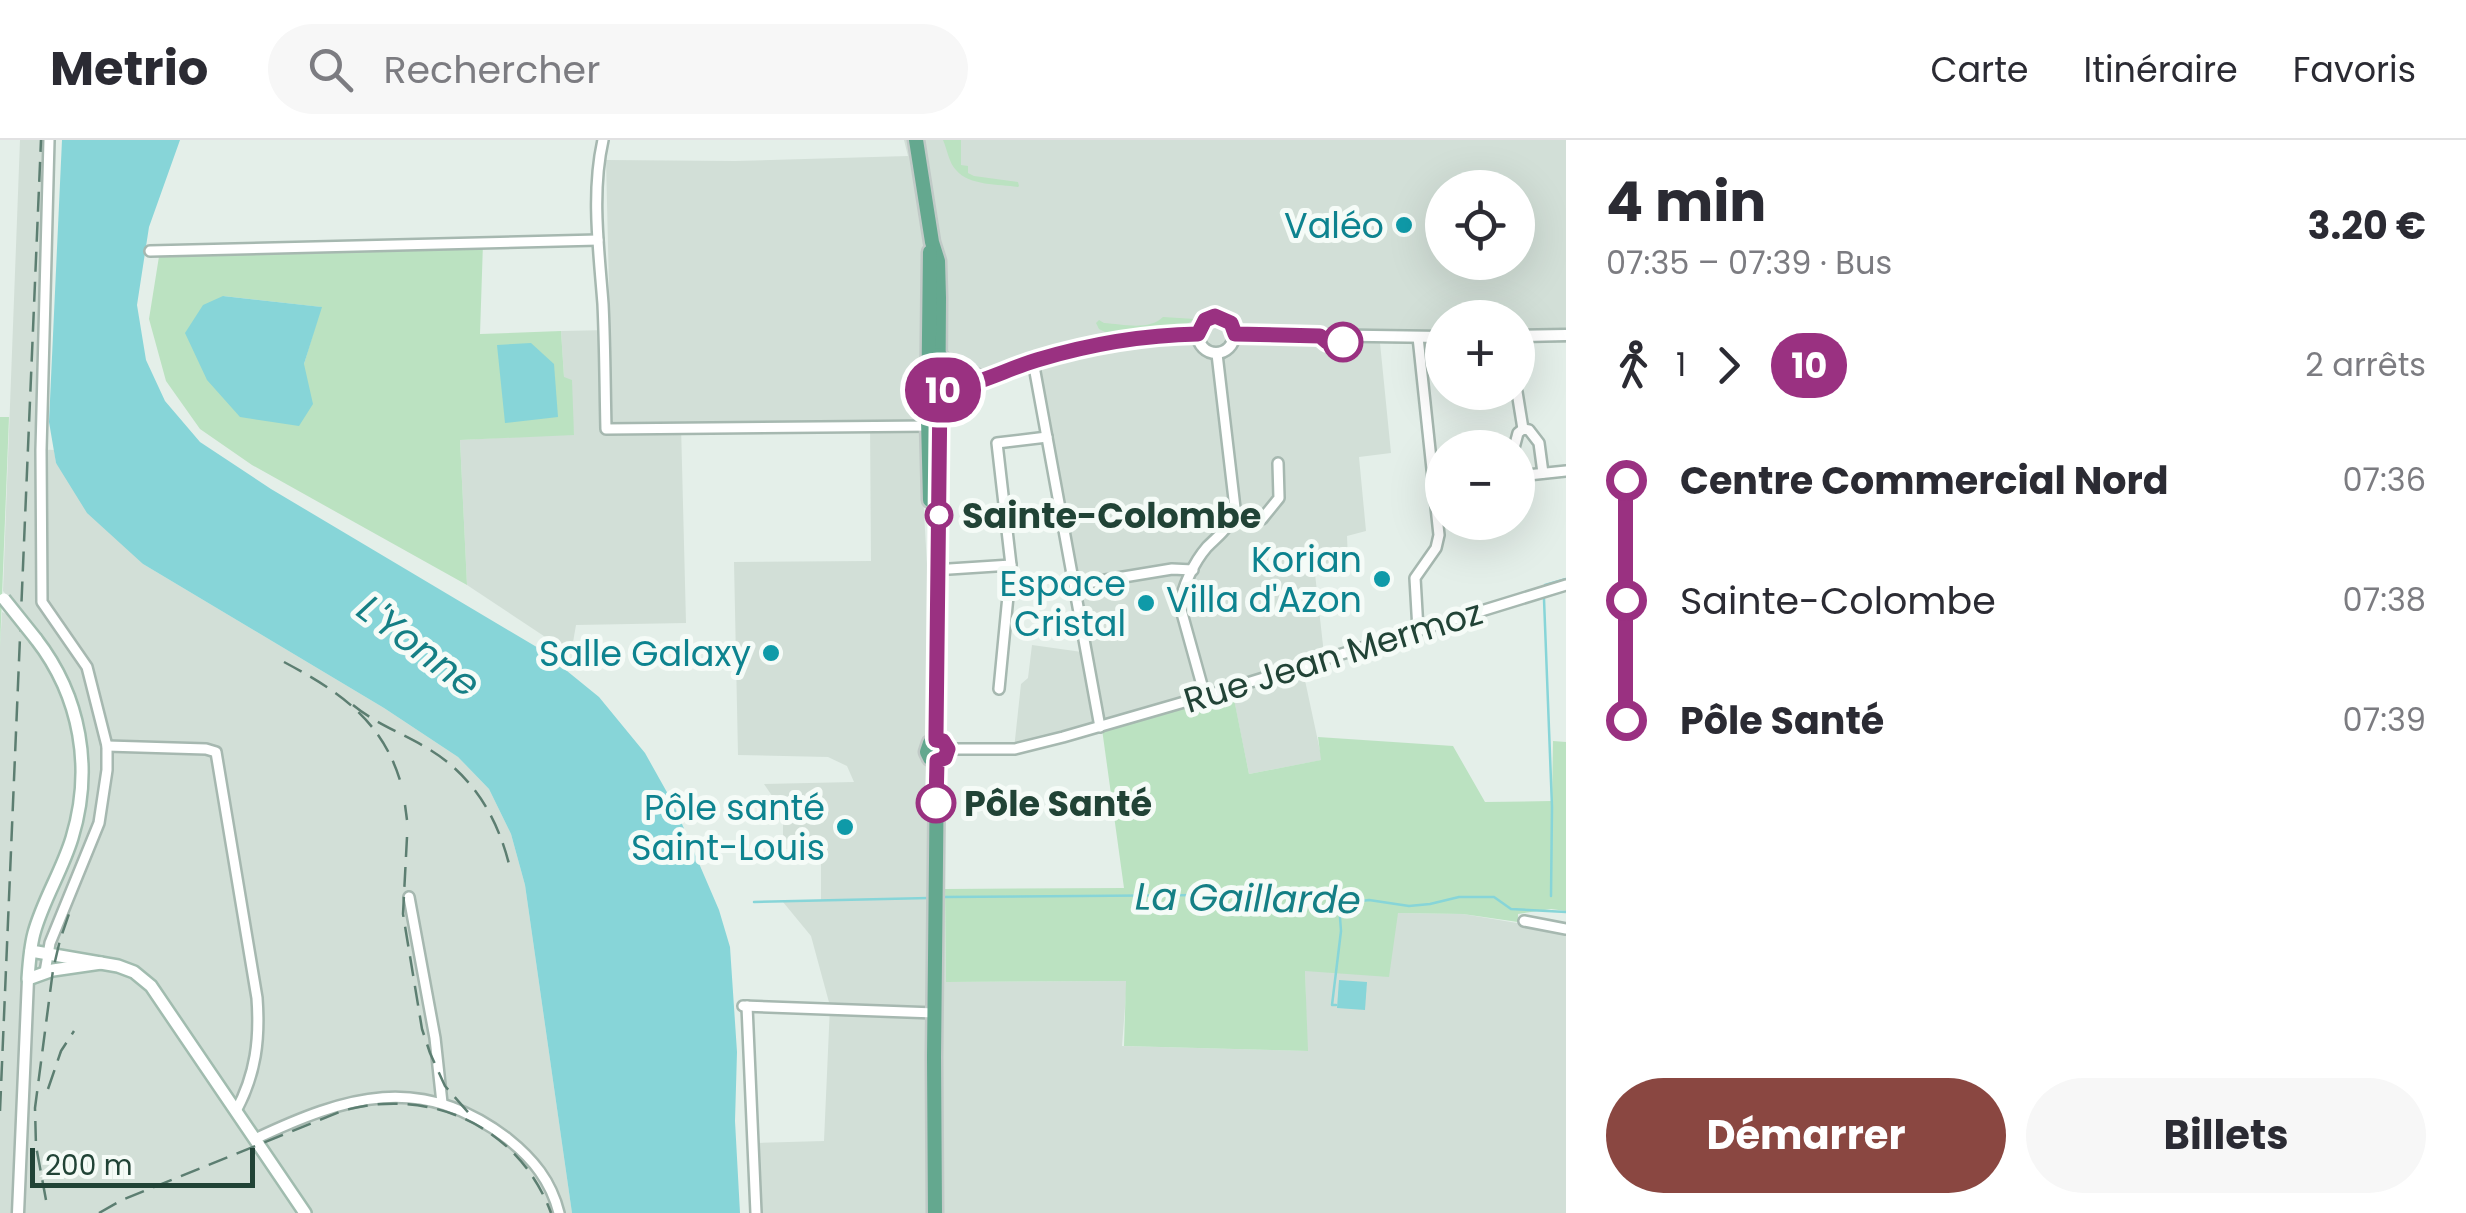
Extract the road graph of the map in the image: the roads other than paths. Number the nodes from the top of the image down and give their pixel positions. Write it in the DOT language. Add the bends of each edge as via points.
graph roads {
  1 [pos="49,140"];
  2 [pos="603,140"];
  3 [pos="918,147"];
  4 [pos="598,240"];
  5 [pos="932,242"];
  6 [pos="150,251"];
  7 [pos="1198,334"];
  8 [pos="1235,334"];
  9 [pos="1566,335"];
  10 [pos="1535,336"];
  11 [pos="1418,337"];
  12 [pos="1425,337"];
  13 [pos="1217,354"];
  14 [pos="939,355"];
  15 [pos="1034,361"];
  16 [pos="984,377"];
  17 [pos="934,385"];
  18 [pos="1520,410"];
  19 [pos="934,426"];
  20 [pos="1523,429"];
  21 [pos="1047,437"];
  22 [pos="1278,463"];
  23 [pos="1566,471"];
  24 [pos="1544,473"];
  25 [pos="1535,474"];
  26 [pos="1230,522"];
  27 [pos="1011,564"];
  28 [pos="1193,570"];
  29 [pos="936,572"];
  30 [pos="1074,585"];
  31 [pos="1566,585"];
  32 [pos="3,602"];
  33 [pos="1418,630"];
  34 [pos="998,689"];
  35 [pos="1206,696"];
  36 [pos="1100,728"];
  37 [pos="942,744"];
  38 [pos="106,746"];
  39 [pos="409,898"];
  40 [pos="1524,921"];
  41 [pos="1566,929"];
  42 [pos="31,951"];
  43 [pos="48,954"];
  44 [pos="100,963"];
  45 [pos="45,972"];
  46 [pos="28,979"];
  47 [pos="935,1013"];
  48 [pos="442,1103"];
  49 [pos="236,1111"];
  50 [pos="256,1139"];
  51 [pos="18,1213"];
  52 [pos="305,1213"];
  53 [pos="559,1213"];
  54 [pos="756,1213"];
  55 [pos="935,1213"];
  1 -- 38 [label="street" via="42,602 88,667"];
  2 -- 4 [label="street"];
  3 -- 5 [label="main road"];
  4 -- 6 [label="street"];
  4 -- 19 [label="street" via="606,430"];
  5 -- 14 [label="main road"];
  5 -- 17 [label="main road"];
  7 -- 8 [label="street" via="1215,316 1231,323"];
  7 -- 13 [label="street" via="1206,350"];
  7 -- 15 [label="street" via="1149,336"];
  8 -- 11 [label="street"];
  8 -- 13 [label="street" via="1228,350"];
  9 -- 10 [label="street"];
  11 -- 12 [label="street"];
  11 -- 33 [label="street" via="1439,534 1415,578"];
  13 -- 26 [label="street" via="1235,508"];
  14 -- 16 [label="main road" via="952,368"];
  14 -- 17 [label="main road"];
  15 -- 16 [label="street"];
  15 -- 21 [label="street"];
  16 -- 17 [label="street" via="961,388"];
  17 -- 19 [label="main road"];
  18 -- 20 [label="street"];
  19 -- 29 [label="main road"];
  20 -- 24 [label="street" via="1539,443"];
  21 -- 27 [label="street" via="997,443"];
  21 -- 30 [label="street"];
  22 -- 26 [label="street" via="1279,498 1262,520"];
  23 -- 24 [label="street"];
  24 -- 25 [label="street"];
  26 -- 28 [label="street"];
  27 -- 29 [label="street"];
  27 -- 34 [label="street"];
  28 -- 30 [label="street"];
  28 -- 35 [label="street" via="1180,606"];
  29 -- 37 [label="main road"];
  30 -- 36 [label="street"];
  31 -- 33 [label="street, Rue Jean Mermoz"];
  32 -- 42 [label="main road, bridge" via="50,658 71,700 82,752 82,796 72,837"];
  33 -- 35 [label="street, Rue Jean Mermoz"];
  35 -- 36 [label="street, Rue Jean Mermoz"];
  36 -- 37 [label="street, Rue Jean Mermoz" via="1016,750"];
  37 -- 47 [label="main road" via="930,743 927,752 937,761"];
  38 -- 43 [label="street" via="99,823"];
  38 -- 49 [label="street" via="216,752 260,1028 250,1084"];
  39 -- 48 [label="street"];
  40 -- 41 [label="street"];
  42 -- 43 [label="main road"];
  42 -- 46 [label="main road"];
  43 -- 44 [label="main road"];
  43 -- 45 [label="street"];
  44 -- 45 [label="main road"];
  44 -- 49 [label="main road" via="126,968 152,986"];
  45 -- 46 [label="main road"];
  46 -- 51 [label="street"];
  47 -- 54 [label="street" via="745,1006"];
  47 -- 55 [label="main road"];
  48 -- 50 [label="street" via="358,1100"];
  48 -- 53 [label="street" via="514,1144 544,1173"];
  49 -- 50 [label="main road"];
  50 -- 52 [label="main road"];
}
